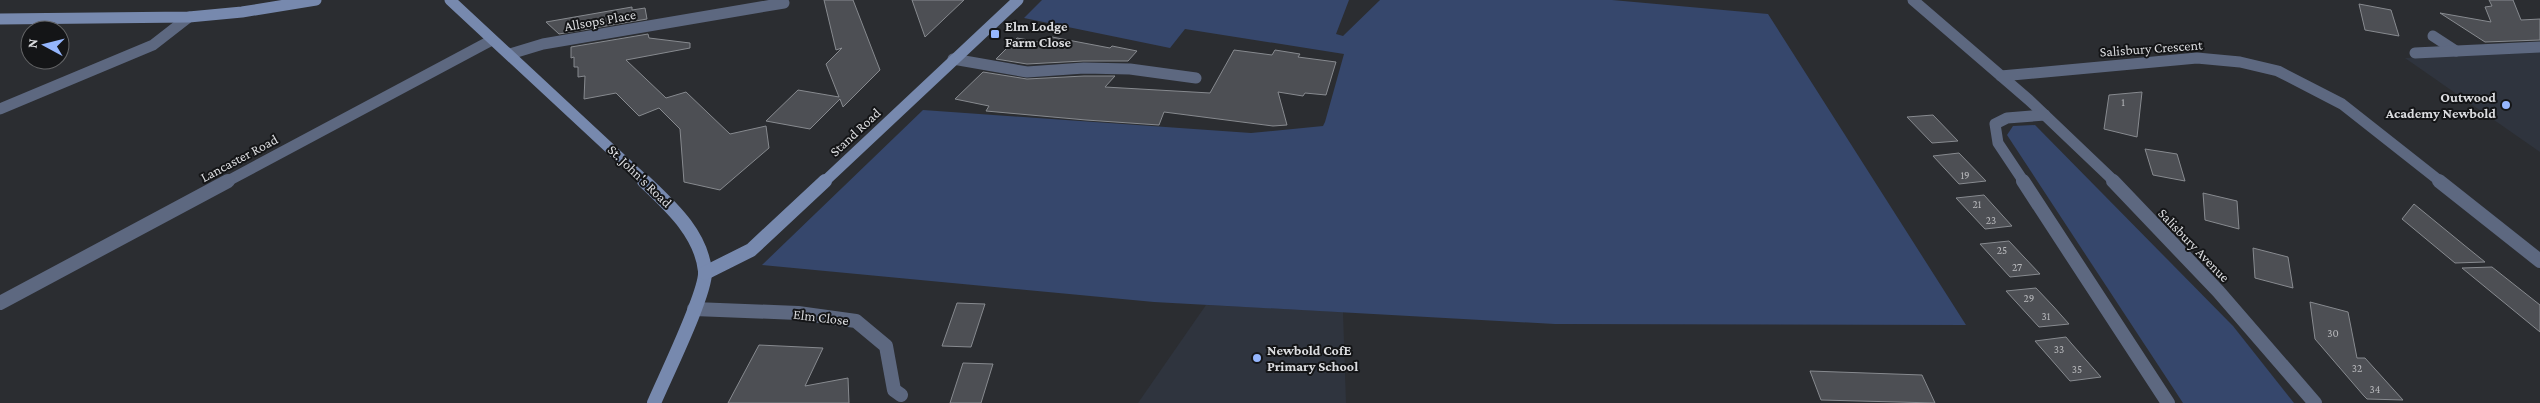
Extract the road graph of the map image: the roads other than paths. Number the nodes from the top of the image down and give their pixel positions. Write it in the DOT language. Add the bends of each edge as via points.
graph roads {
  1 [pos="316,0"];
  2 [pos="450,0"];
  3 [pos="1018,0"];
  4 [pos="1913,0"];
  5 [pos="784,3"];
  6 [pos="189,17"];
  7 [pos="0,19"];
  8 [pos="2433,36"];
  9 [pos="492,40"];
  10 [pos="2540,47"];
  11 [pos="2456,51"];
  12 [pos="2416,53"];
  13 [pos="510,54"];
  14 [pos="953,59"];
  15 [pos="2001,76"];
  16 [pos="1196,78"];
  17 [pos="0,110"];
  18 [pos="2045,115"];
  19 [pos="2540,261"];
  20 [pos="705,273"];
  21 [pos="0,303"];
  22 [pos="694,309"];
  23 [pos="901,395"];
  24 [pos="654,403"];
  25 [pos="2168,403"];
  26 [pos="2315,403"];
  1 -- 6 [label="main road"];
  2 -- 9 [label="main road, St. John's Road"];
  3 -- 14 [label="main road, Stand Road"];
  4 -- 15 [label="street, Salisbury Avenue"];
  5 -- 13 [label="street, Allsops Place" via="543,44"];
  6 -- 7 [label="main road"];
  6 -- 17 [label="street" via="153,45"];
  8 -- 11 [label="street"];
  9 -- 13 [label="main road, St. John's Road"];
  9 -- 21 [label="street, Lancaster Road"];
  10 -- 11 [label="street"];
  11 -- 12 [label="street"];
  13 -- 20 [label="main road, St. John's Road" via="676,211 699,247"];
  14 -- 16 [label="street" via="1027,72 1130,69"];
  14 -- 20 [label="main road, Stand Road" via="751,250"];
  15 -- 18 [label="street, Salisbury Avenue"];
  15 -- 19 [label="street, Salisbury Crescent" via="2197,58 2240,62 2278,71 2342,104"];
  18 -- 25 [label="street" via="2007,118 1995,124 1998,144"];
  18 -- 26 [label="street, Salisbury Avenue" via="2243,318"];
  20 -- 22 [label="main road, St. John's Road"];
  22 -- 23 [label="street, Elm Close" via="798,313 856,322 886,346 894,390"];
  22 -- 24 [label="main road, St. John's Road"];
}
